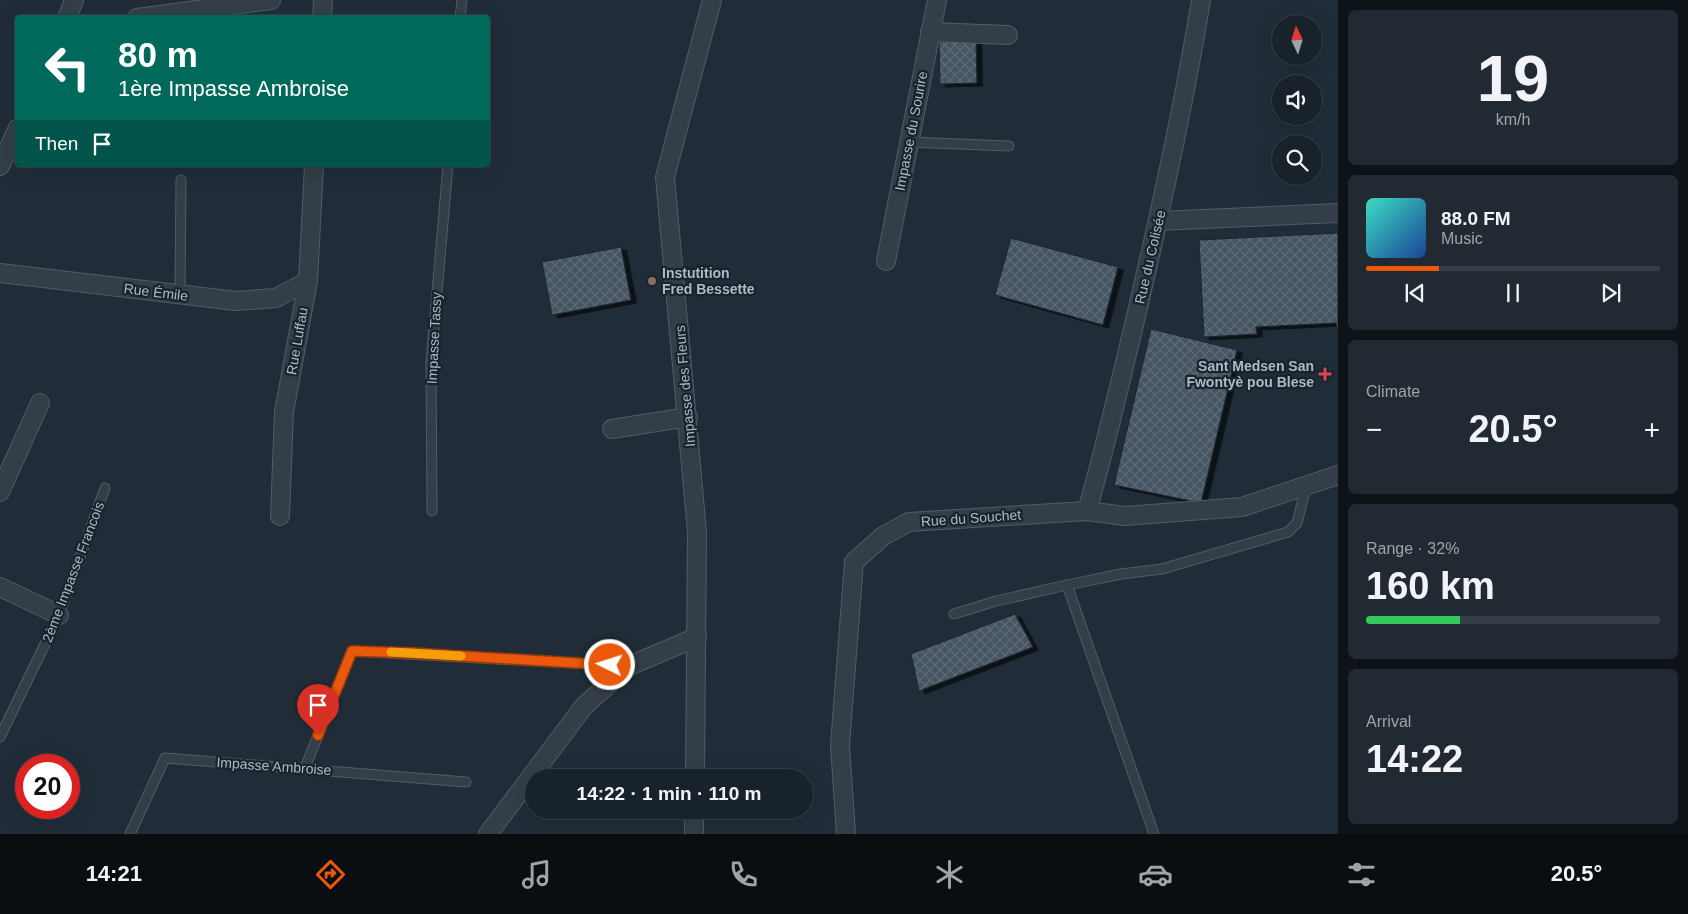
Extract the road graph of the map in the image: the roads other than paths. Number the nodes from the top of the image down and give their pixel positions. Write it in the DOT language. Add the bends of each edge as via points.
graph roads {
  1 [pos="74,0"];
  2 [pos="271,0"];
  3 [pos="323,0"];
  4 [pos="462,0"];
  5 [pos="712,0"];
  6 [pos="937,0"];
  7 [pos="1201,0"];
  8 [pos="68,15"];
  9 [pos="159,15"];
  10 [pos="322,15"];
  11 [pos="460,15"];
  12 [pos="930,32"];
  13 [pos="1008,35"];
  14 [pos="15,134"];
  15 [pos="908,142"];
  16 [pos="1009,146"];
  17 [pos="0,166"];
  18 [pos="314,167"];
  19 [pos="448,167"];
  20 [pos="181,180"];
  21 [pos="1338,213"];
  22 [pos="1158,220"];
  23 [pos="886,261"];
  24 [pos="0,273"];
  25 [pos="308,281"];
  26 [pos="180,295"];
  27 [pos="40,403"];
  28 [pos="688,417"];
  29 [pos="612,429"];
  30 [pos="1338,475"];
  31 [pos="1306,487"];
  32 [pos="105,488"];
  33 [pos="0,492"];
  34 [pos="432,511"];
  35 [pos="1087,511"];
  36 [pos="280,516"];
  37 [pos="1066,585"];
  38 [pos="0,587"];
  39 [pos="954,614"];
  40 [pos="59,615"];
  41 [pos="697,636"];
  42 [pos="629,666"];
  43 [pos="0,738"];
  44 [pos="305,768"];
  45 [pos="695,769"];
  46 [pos="466,782"];
  47 [pos="694,819"];
  48 [pos="130,834"];
  49 [pos="488,834"];
  50 [pos="694,834"];
  51 [pos="846,834"];
  52 [pos="1154,834"];
  1 -- 8 [label="street"];
  2 -- 9 [label="street"];
  3 -- 10 [label="street"];
  4 -- 11 [label="lane"];
  5 -- 28 [label="street, Impasse des Fleurs" via="666,177"];
  6 -- 12 [label="street, Impasse du Sourire"];
  7 -- 22 [label="street, Rue du Colisée"];
  12 -- 13 [label="street"];
  12 -- 15 [label="street, Impasse du Sourire"];
  14 -- 17 [label="street"];
  15 -- 16 [label="lane"];
  15 -- 23 [label="street, Impasse du Sourire"];
  18 -- 25 [label="street, Rue Luffau"];
  19 -- 34 [label="lane, Impasse Tassy" via="431,362"];
  20 -- 26 [label="lane"];
  21 -- 22 [label="street"];
  22 -- 35 [label="street, Rue du Colisée" via="1103,458"];
  24 -- 26 [label="street, Rue Émile"];
  25 -- 26 [label="street, Rue Émile" via="276,298 236,302"];
  25 -- 36 [label="street, Rue Luffau" via="284,412"];
  27 -- 33 [label="street"];
  28 -- 29 [label="street"];
  28 -- 41 [label="street, Impasse des Fleurs" via="698,532"];
  30 -- 31 [label="street, Rue du Souchet"];
  31 -- 35 [label="street, Rue du Souchet" via="1242,507 1125,516"];
  31 -- 37 [label="lane" via="1297,523 1288,532 1162,569"];
  32 -- 40 [label="lane, 2ème Impasse Francois"];
  35 -- 51 [label="street, Rue du Souchet" via="909,522 882,536 854,562 840,746"];
  37 -- 39 [label="lane"];
  37 -- 52 [label="lane"];
  38 -- 40 [label="street"];
  40 -- 43 [label="lane, 2ème Impasse Francois"];
  41 -- 42 [label="street"];
  41 -- 45 [label="street, Impasse des Fleurs"];
  42 -- 44 [label="lane" via="352,651"];
  42 -- 49 [label="street" via="584,706"];
  44 -- 46 [label="lane, Impasse Ambroise"];
  44 -- 48 [label="lane, Impasse Ambroise" via="164,758"];
  47 -- 50 [label="street"];
}
